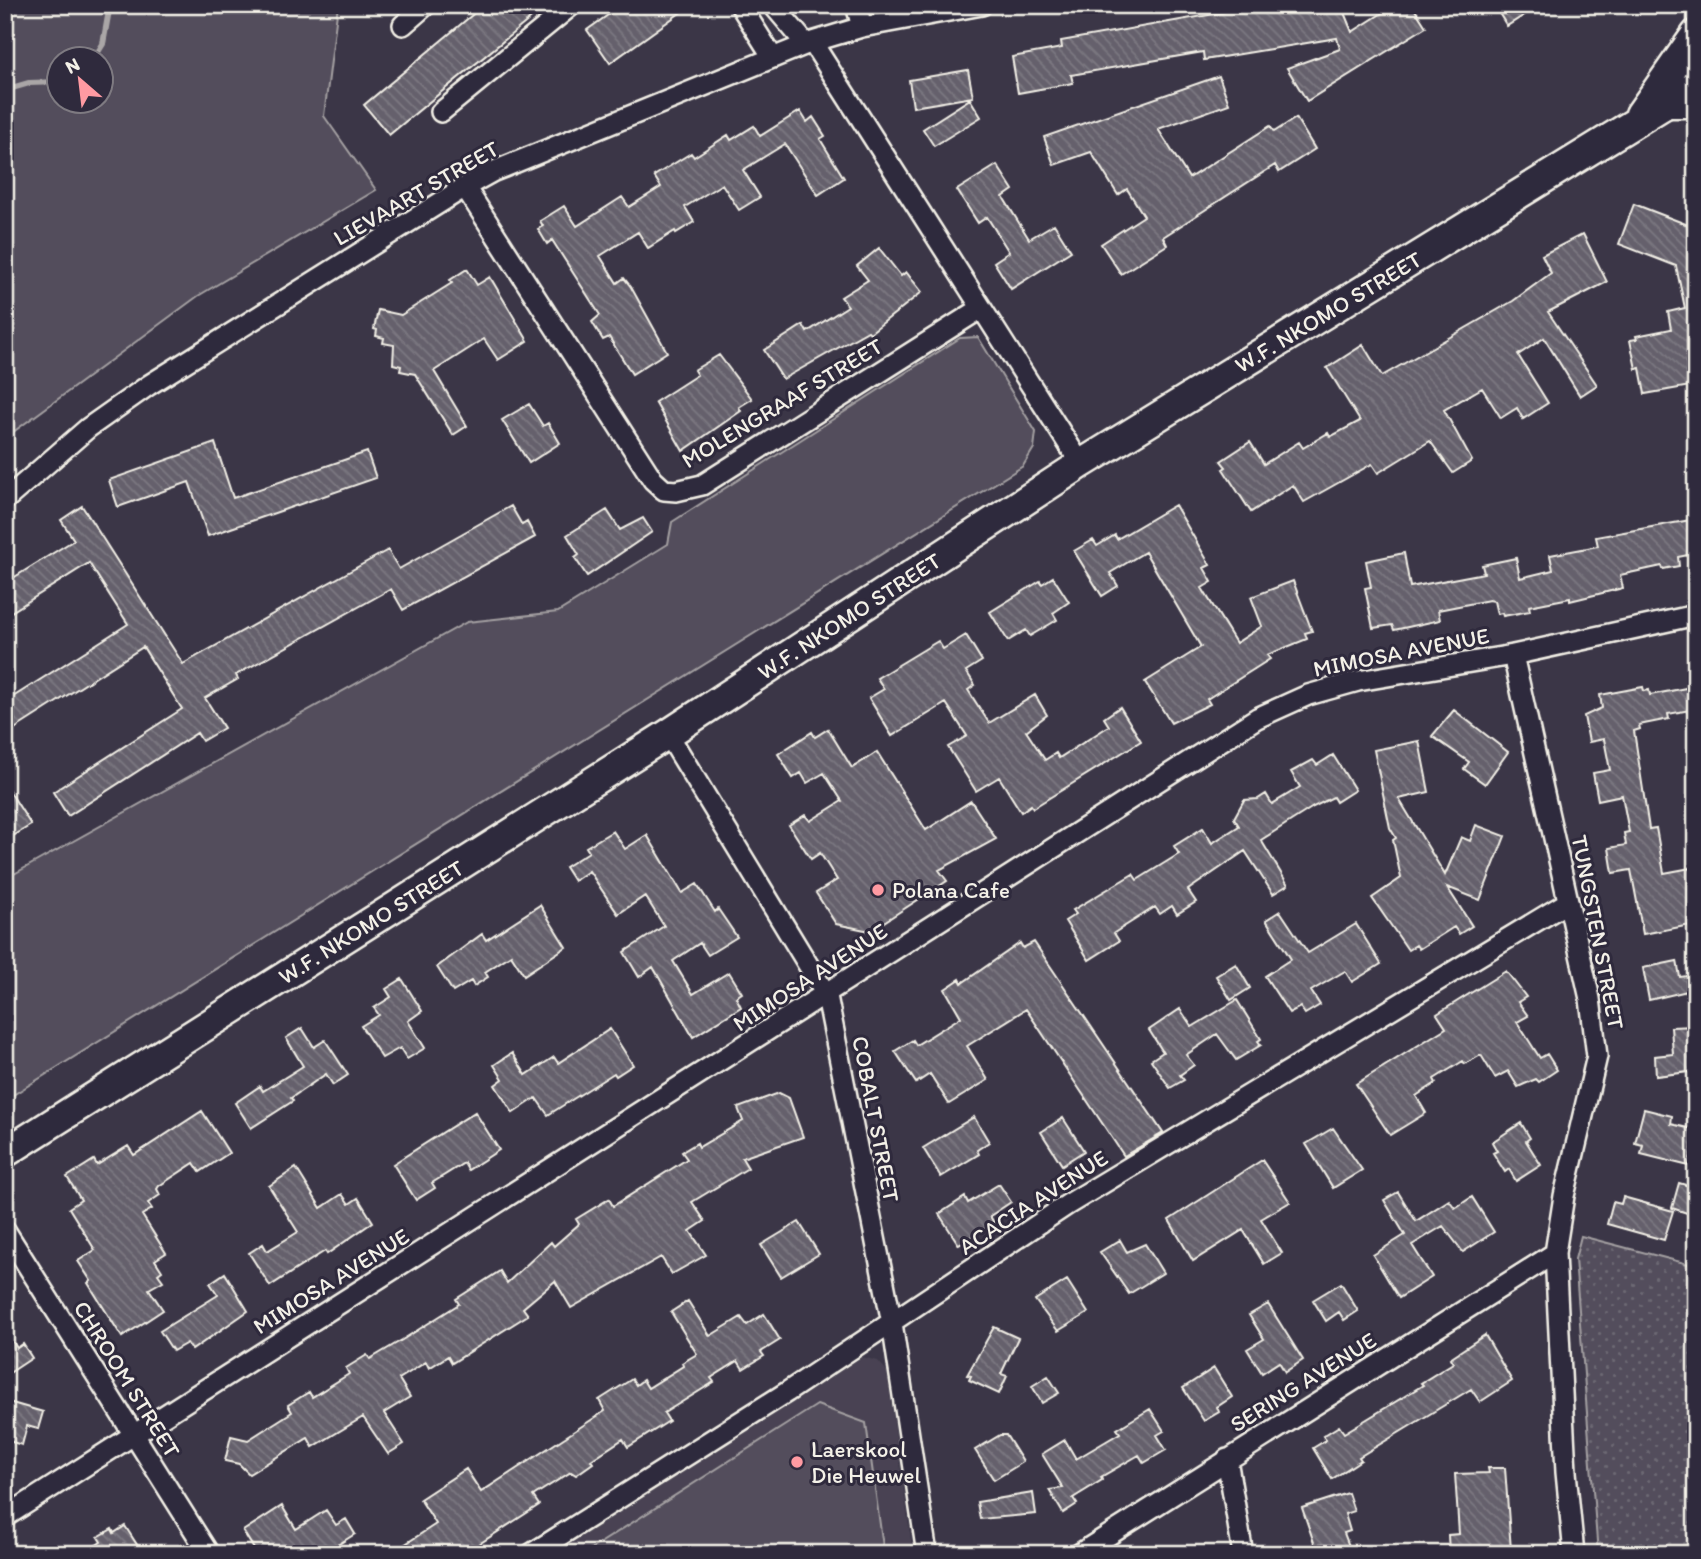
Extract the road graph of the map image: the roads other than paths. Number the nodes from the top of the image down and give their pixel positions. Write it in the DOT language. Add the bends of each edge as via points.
graph roads {
  1 [pos="426,5"];
  2 [pos="572,5"];
  3 [pos="740,5"];
  4 [pos="773,5"];
  5 [pos="856,5"];
  6 [pos="982,5"];
  7 [pos="881,14"];
  8 [pos="402,24"];
  9 [pos="862,27"];
  10 [pos="1696,34"];
  11 [pos="809,43"];
  12 [pos="772,56"];
  13 [pos="1687,95"];
  14 [pos="441,112"];
  15 [pos="1632,125"];
  16 [pos="466,187"];
  17 [pos="980,309"];
  18 [pos="1081,464"];
  19 [pos="5,500"];
  20 [pos="1696,615"];
  21 [pos="1514,655"];
  22 [pos="668,734"];
  23 [pos="1568,902"];
  24 [pos="827,996"];
  25 [pos="5,1153"];
  26 [pos="5,1230"];
  27 [pos="1555,1253"];
  28 [pos="892,1323"];
  29 [pos="134,1436"];
  30 [pos="1227,1459"];
  31 [pos="5,1517"];
  32 [pos="209,1554"];
  33 [pos="531,1554"];
  34 [pos="927,1554"];
  35 [pos="1079,1554"];
  36 [pos="1242,1554"];
  37 [pos="1574,1554"];
  1 -- 8 [label="street"];
  2 -- 14 [label="street"];
  3 -- 12 [label="street"];
  4 -- 11 [label="street"];
  5 -- 9 [label="street"];
  6 -- 7 [label="street, LIEVAART STREET"];
  7 -- 9 [label="street, LIEVAART STREET"];
  9 -- 11 [label="street, LIEVAART STREET"];
  10 -- 15 [label="main road"];
  11 -- 12 [label="street, LIEVAART STREET"];
  11 -- 17 [label="street"];
  12 -- 16 [label="street, LIEVAART STREET" via="492,172"];
  13 -- 15 [label="main road, W.F. NKOMO STREET"];
  15 -- 18 [label="main road, W.F. NKOMO STREET"];
  16 -- 17 [label="street, MOLENGRAAF STREET" via="653,480 664,490 702,485"];
  16 -- 19 [label="street, LIEVAART STREET" via="149,385 88,428"];
  17 -- 18 [label="street"];
  18 -- 22 [label="main road, W.F. NKOMO STREET"];
  20 -- 21 [label="street, MIMOSA AVENUE"];
  21 -- 23 [label="street, TUNGSTEN STREET"];
  21 -- 24 [label="street, MIMOSA AVENUE" via="1358,681 1308,695 1257,718"];
  22 -- 24 [label="street, COBALT STREET"];
  22 -- 25 [label="main road, W.F. NKOMO STREET"];
  23 -- 27 [label="street, TUNGSTEN STREET" via="1590,999 1597,1056"];
  23 -- 28 [label="street, ACACIA AVENUE" via="1067,1205"];
  24 -- 28 [label="street, COBALT STREET"];
  24 -- 29 [label="street, MIMOSA AVENUE"];
  26 -- 29 [label="street, CHROOM STREET"];
  27 -- 30 [label="street, SERING AVENUE"];
  27 -- 37 [label="street, TUNGSTEN STREET"];
  28 -- 33 [label="street, ACACIA AVENUE"];
  28 -- 34 [label="street, COBALT STREET"];
  29 -- 31 [label="street, MIMOSA AVENUE"];
  29 -- 32 [label="street, CHROOM STREET"];
  30 -- 35 [label="street, SERING AVENUE"];
  30 -- 36 [label="street"];
}
